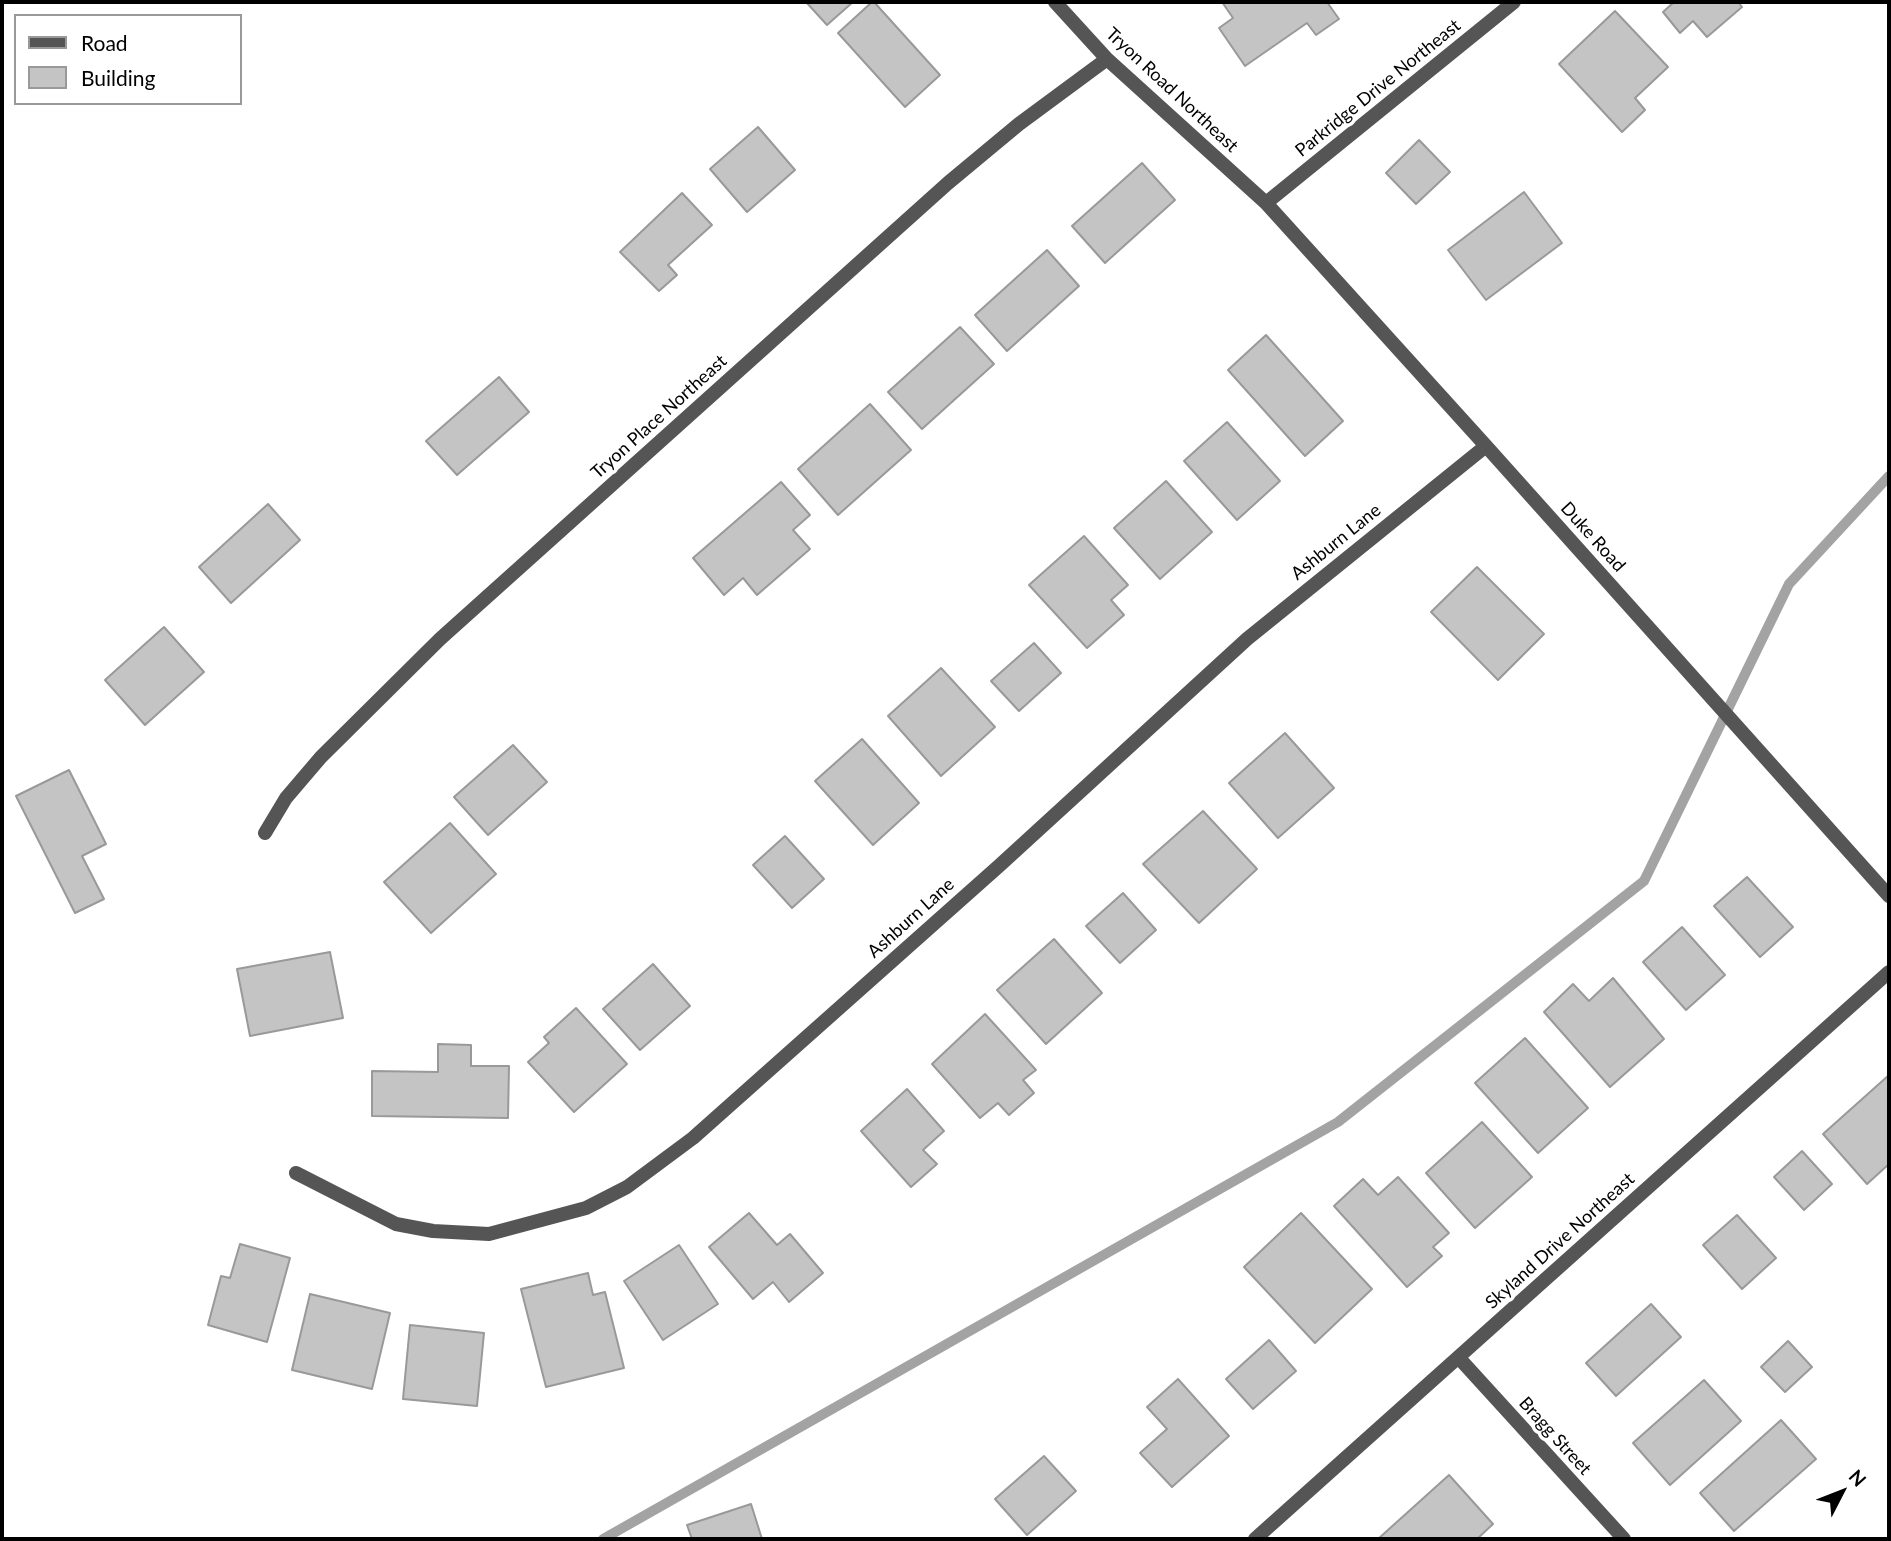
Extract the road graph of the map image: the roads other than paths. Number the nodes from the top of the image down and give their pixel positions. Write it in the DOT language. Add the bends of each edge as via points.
graph roads {
  1 [pos="1055,2"];
  2 [pos="1514,2"];
  3 [pos="1107,59"];
  4 [pos="1266,203"];
  5 [pos="1486,446"];
  6 [pos="265,833"];
  7 [pos="1889,896"];
  8 [pos="1889,972"];
  9 [pos="296,1173"];
  10 [pos="1459,1358"];
  11 [pos="1255,1539"];
  12 [pos="1624,1539"];
  1 -- 3 [label="street, Tryon Road Northeast"];
  2 -- 4 [label="street, Parkridge Drive Northeast"];
  3 -- 4 [label="street, Tryon Road Northeast"];
  3 -- 6 [label="street, Tryon Place Northeast" via="948,183 440,639 321,757 286,798"];
  4 -- 5 [label="street, Duke Road"];
  5 -- 7 [label="street, Duke Road"];
  5 -- 9 [label="street, Ashburn Lane" via="1247,639 694,1139 627,1187 586,1208 489,1234 396,1224"];
  8 -- 10 [label="street, Skyland Drive Northeast"];
  10 -- 11 [label="street, Skyland Drive Northeast"];
  10 -- 12 [label="street, Bragg Street"];
}
